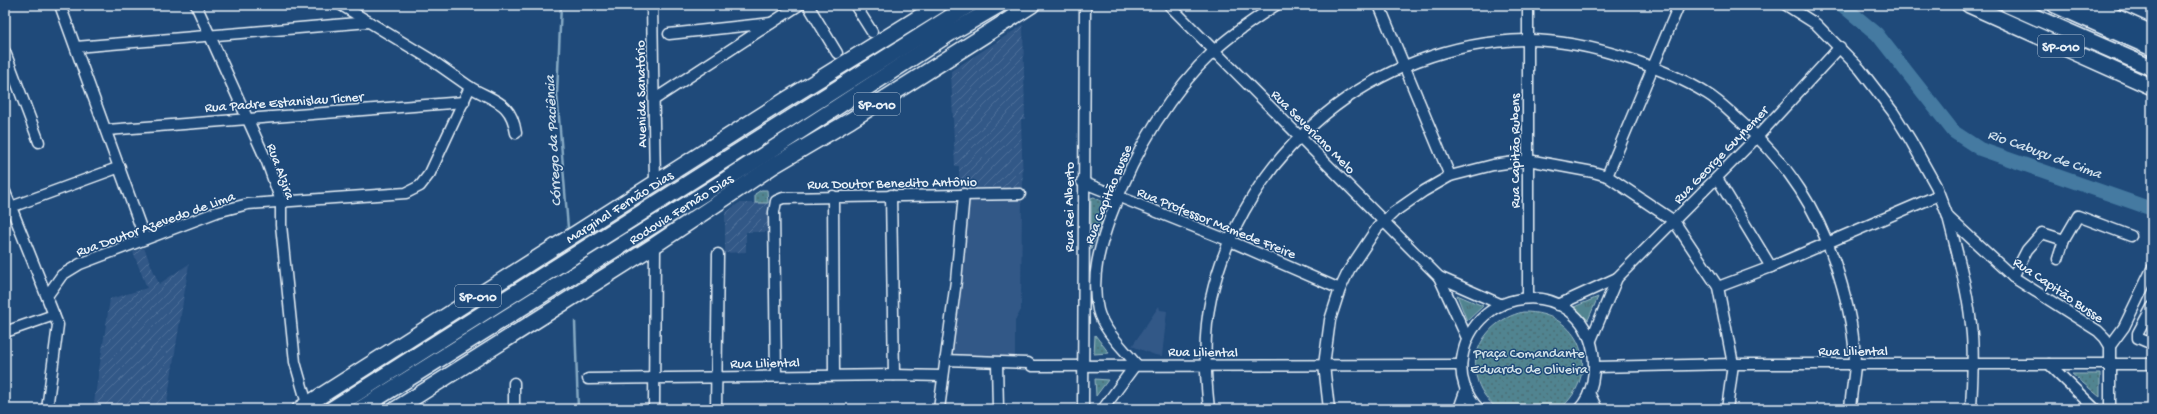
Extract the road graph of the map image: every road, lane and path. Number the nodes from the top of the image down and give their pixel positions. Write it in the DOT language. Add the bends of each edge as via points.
graph roads {
  1 [pos="60,5"];
  2 [pos="196,5"];
  3 [pos="341,5"];
  4 [pos="652,5"];
  5 [pos="802,5"];
  6 [pos="855,5"];
  7 [pos="939,5"];
  8 [pos="969,5"];
  9 [pos="999,5"];
  10 [pos="1032,5"];
  11 [pos="1085,5"];
  12 [pos="1169,5"];
  13 [pos="1276,5"];
  14 [pos="1379,5"];
  15 [pos="1528,5"];
  16 [pos="1680,5"];
  17 [pos="1786,5"];
  18 [pos="1969,5"];
  19 [pos="2008,5"];
  20 [pos="2055,5"];
  21 [pos="2089,5"];
  22 [pos="369,22"];
  23 [pos="773,23"];
  24 [pos="872,32"];
  25 [pos="2152,33"];
  26 [pos="669,34"];
  27 [pos="210,35"];
  28 [pos="1528,40"];
  29 [pos="76,47"];
  30 [pos="1840,47"];
  31 [pos="2152,48"];
  32 [pos="1214,50"];
  33 [pos="5,52"];
  34 [pos="837,53"];
  35 [pos="1653,66"];
  36 [pos="1404,67"];
  37 [pos="2152,68"];
  38 [pos="470,87"];
  39 [pos="2152,87"];
  40 [pos="654,100"];
  41 [pos="464,102"];
  42 [pos="246,118"];
  43 [pos="107,130"];
  44 [pos="516,133"];
  45 [pos="1299,136"];
  46 [pos="1758,136"];
  47 [pos="39,142"];
  48 [pos="1528,160"];
  49 [pos="120,167"];
  50 [pos="1450,176"];
  51 [pos="1607,176"];
  52 [pos="1717,178"];
  53 [pos="1082,182"];
  54 [pos="655,183"];
  55 [pos="5,192"];
  56 [pos="964,194"];
  57 [pos="1020,194"];
  58 [pos="1940,194"];
  59 [pos="891,195"];
  60 [pos="833,196"];
  61 [pos="1118,197"];
  62 [pos="281,201"];
  63 [pos="11,207"];
  64 [pos="1948,217"];
  65 [pos="1382,221"];
  66 [pos="1674,221"];
  67 [pos="2130,236"];
  68 [pos="145,239"];
  69 [pos="2064,240"];
  70 [pos="1230,241"];
  71 [pos="1828,241"];
  72 [pos="655,245"];
  73 [pos="718,254"];
  74 [pos="2058,259"];
  75 [pos="1771,267"];
  76 [pos="2152,269"];
  77 [pos="1440,277"];
  78 [pos="2013,277"];
  79 [pos="1617,278"];
  80 [pos="1718,287"];
  81 [pos="1340,289"];
  82 [pos="47,296"];
  83 [pos="1528,298"];
  84 [pos="1500,304"];
  85 [pos="1558,305"];
  86 [pos="2152,307"];
  87 [pos="54,314"];
  88 [pos="5,332"];
  89 [pos="1467,338"];
  90 [pos="1591,340"];
  91 [pos="2152,344"];
  92 [pos="2110,346"];
  93 [pos="945,360"];
  94 [pos="997,363"];
  95 [pos="1136,364"];
  96 [pos="1733,364"];
  97 [pos="1855,364"];
  98 [pos="1973,364"];
  99 [pos="2049,364"];
  100 [pos="2110,364"];
  101 [pos="2152,364"];
  102 [pos="1461,365"];
  103 [pos="1082,366"];
  104 [pos="1204,366"];
  105 [pos="1324,366"];
  106 [pos="1596,367"];
  107 [pos="894,374"];
  108 [pos="834,375"];
  109 [pos="776,376"];
  110 [pos="943,376"];
  111 [pos="716,377"];
  112 [pos="654,378"];
  113 [pos="588,379"];
  114 [pos="514,383"];
  115 [pos="1466,389"];
  116 [pos="1589,393"];
  117 [pos="414,403"];
  118 [pos="304,407"];
  119 [pos="47,409"];
  120 [pos="332,409"];
  121 [pos="360,409"];
  122 [pos="396,409"];
  123 [pos="514,409"];
  124 [pos="654,409"];
  125 [pos="716,409"];
  126 [pos="939,409"];
  127 [pos="998,409"];
  128 [pos="1082,409"];
  129 [pos="1103,409"];
  130 [pos="1209,409"];
  131 [pos="1329,409"];
  132 [pos="1459,409"];
  133 [pos="1479,409"];
  134 [pos="1579,409"];
  135 [pos="1597,409"];
  136 [pos="1727,409"];
  137 [pos="1850,409"];
  138 [pos="1971,409"];
  139 [pos="2095,409"];
  140 [pos="2110,409"];
  1 -- 29 [label="street"];
  2 -- 27 [label="street, Rua Alzira"];
  3 -- 22 [label="street"];
  4 -- 40 [label="street, Avenida Sanatório"];
  5 -- 23 [label="street"];
  5 -- 34 [label="street"];
  6 -- 24 [label="street"];
  7 -- 54 [label="highway, Marginal Fernão Dias / SP-010"];
  8 -- 120 [label="highway, Rodovia Fernão Dias / SP-010"];
  9 -- 121 [label="highway, Rodovia Fernão Dias / SP-010" via="949,34 716,186"];
  10 -- 72 [label="highway, SP-010" via="851,120 773,166"];
  11 -- 53 [label="street, Rua Rei Alberto"];
  12 -- 32 [label="street, Rua Severiano Melo"];
  13 -- 32 [label="street, Rua Capitão Busse"];
  14 -- 36 [label="street"];
  15 -- 28 [label="street, Rua Capitão Rubens"];
  16 -- 35 [label="street"];
  17 -- 30 [label="street, Rua Capitão Busse" via="1816,24"];
  18 -- 39 [label="highway, SP-010"];
  19 -- 37 [label="highway, SP-010"];
  20 -- 31 [label="highway, SP-010"];
  21 -- 25 [label="highway"];
  22 -- 27 [label="street"];
  22 -- 38 [label="street"];
  23 -- 26 [label="street"];
  23 -- 40 [label="street"];
  27 -- 29 [label="street"];
  27 -- 42 [label="street, Rua Alzira"];
  28 -- 35 [label="street" via="1591,48"];
  28 -- 36 [label="street" via="1468,48"];
  28 -- 48 [label="street, Rua Capitão Rubens"];
  29 -- 43 [label="street"];
  30 -- 46 [label="street, Rua George Guynemer"];
  30 -- 58 [label="street, Rua Capitão Busse" via="1893,112"];
  32 -- 45 [label="street, Rua Severiano Melo"];
  32 -- 61 [label="street, Rua Capitão Busse" via="1153,125 1128,170"];
  33 -- 47 [label="street"];
  35 -- 46 [label="street" via="1708,94"];
  35 -- 51 [label="street"];
  36 -- 45 [label="street" via="1352,94"];
  36 -- 50 [label="street"];
  38 -- 41 [label="street, Rua Doutor Azevedo de Lima"];
  38 -- 44 [label="street" via="506,108 513,118"];
  40 -- 54 [label="street, Avenida Sanatório"];
  41 -- 42 [label="street, Rua Padre Estanislau Ticner"];
  41 -- 62 [label="street, Rua Doutor Azevedo de Lima" via="430,173 414,190 406,193"];
  42 -- 43 [label="street, Rua Padre Estanislau Ticner"];
  42 -- 62 [label="street, Rua Alzira" via="267,162"];
  43 -- 49 [label="street"];
  45 -- 65 [label="street, Rua Severiano Melo"];
  45 -- 70 [label="street" via="1257,190"];
  46 -- 52 [label="street, Rua George Guynemer"];
  46 -- 71 [label="street" via="1799,185"];
  48 -- 50 [label="street" via="1493,165"];
  48 -- 51 [label="street"];
  48 -- 83 [label="street, Rua Capitão Rubens"];
  49 -- 63 [label="street"];
  49 -- 68 [label="street"];
  50 -- 65 [label="street"];
  51 -- 66 [label="street"];
  52 -- 66 [label="street, Rua George Guynemer"];
  52 -- 75 [label="street"];
  53 -- 61 [label="street, Rua Professor Mamede Freire"];
  53 -- 103 [label="street, Rua Rei Alberto"];
  54 -- 118 [label="highway, Marginal Fernão Dias / SP-010"];
  55 -- 63 [label="street"];
  56 -- 57 [label="street, Rua Doutor Benedito Antônio"];
  56 -- 59 [label="street, Rua Doutor Benedito Antônio"];
  56 -- 93 [label="street"];
  58 -- 64 [label="street, Rua Capitão Busse"];
  58 -- 71 [label="street"];
  59 -- 60 [label="street, Rua Doutor Benedito Antônio"];
  59 -- 107 [label="street"];
  60 -- 108 [label="street"];
  60 -- 109 [label="street, Rua Doutor Benedito Antônio" via="783,198 775,203"];
  61 -- 70 [label="street, Rua Professor Mamede Freire"];
  61 -- 95 [label="street, Rua Capitão Busse" via="1099,249 1096,263 1096,298 1103,321"];
  62 -- 68 [label="street, Rua Doutor Azevedo de Lima" via="248,204 217,212"];
  62 -- 118 [label="street, Rua Alzira" via="281,225 295,362"];
  63 -- 82 [label="street"];
  64 -- 78 [label="street, Rua Capitão Busse"];
  64 -- 98 [label="street" via="1966,289"];
  65 -- 77 [label="street, Rua Severiano Melo"];
  65 -- 81 [label="street" via="1364,245"];
  66 -- 79 [label="street, Rua George Guynemer"];
  66 -- 80 [label="street"];
  67 -- 69 [label="street" via="2080,215"];
  68 -- 82 [label="street, Rua Doutor Azevedo de Lima" via="67,271"];
  69 -- 74 [label="street"];
  69 -- 78 [label="street" via="2042,233 2027,250"];
  70 -- 81 [label="street, Rua Professor Mamede Freire"];
  70 -- 104 [label="street" via="1210,301"];
  71 -- 75 [label="street"];
  71 -- 97 [label="street" via="1847,301"];
  72 -- 112 [label="street"];
  72 -- 117 [label="highway, SP-010" via="426,388"];
  73 -- 111 [label="street"];
  75 -- 80 [label="street"];
  76 -- 92 [label="street" via="2124,327"];
  77 -- 84 [label="street"];
  77 -- 89 [label="street"];
  78 -- 92 [label="street, Rua Capitão Busse" via="2048,301 2088,323"];
  79 -- 85 [label="street"];
  79 -- 90 [label="street"];
  80 -- 96 [label="street"];
  81 -- 105 [label="street" via="1330,320"];
  82 -- 87 [label="street"];
  83 -- 84 [label="street"];
  83 -- 85 [label="street"];
  84 -- 89 [label="street" via="1481,318"];
  85 -- 90 [label="street" via="1575,316"];
  86 -- 91 [label="street" via="2138,338"];
  87 -- 88 [label="street"];
  87 -- 119 [label="street" via="58,325"];
  89 -- 102 [label="street"];
  90 -- 106 [label="street"];
  92 -- 100 [label="street"];
  93 -- 94 [label="street, Rua Liliental"];
  93 -- 110 [label="street"];
  94 -- 103 [label="street, Rua Liliental"];
  94 -- 127 [label="street"];
  95 -- 103 [label="street, Rua Liliental"];
  95 -- 104 [label="street, Rua Liliental"];
  95 -- 129 [label="street"];
  96 -- 97 [label="street, Rua Liliental"];
  96 -- 106 [label="street, Rua Liliental"];
  96 -- 136 [label="street"];
  97 -- 98 [label="street, Rua Liliental"];
  97 -- 137 [label="street"];
  98 -- 99 [label="street, Rua Liliental"];
  98 -- 138 [label="street"];
  99 -- 100 [label="street, Rua Liliental"];
  99 -- 139 [label="street"];
  100 -- 101 [label="street, Rua Liliental"];
  100 -- 140 [label="street"];
  102 -- 105 [label="street, Rua Liliental"];
  102 -- 115 [label="street"];
  103 -- 128 [label="street, Rua Rei Alberto"];
  104 -- 105 [label="street, Rua Liliental"];
  104 -- 130 [label="street"];
  105 -- 131 [label="street"];
  106 -- 116 [label="street"];
  107 -- 108 [label="street, Rua Liliental"];
  107 -- 110 [label="street, Rua Liliental"];
  108 -- 109 [label="street, Rua Liliental"];
  109 -- 111 [label="street, Rua Liliental"];
  110 -- 126 [label="street"];
  111 -- 112 [label="street, Rua Liliental"];
  111 -- 125 [label="street"];
  112 -- 113 [label="street, Rua Liliental"];
  112 -- 124 [label="street"];
  114 -- 123 [label="street"];
  115 -- 132 [label="street"];
  115 -- 133 [label="street"];
  116 -- 134 [label="street"];
  116 -- 135 [label="street"];
  117 -- 122 [label="highway, SP-010"];
}
